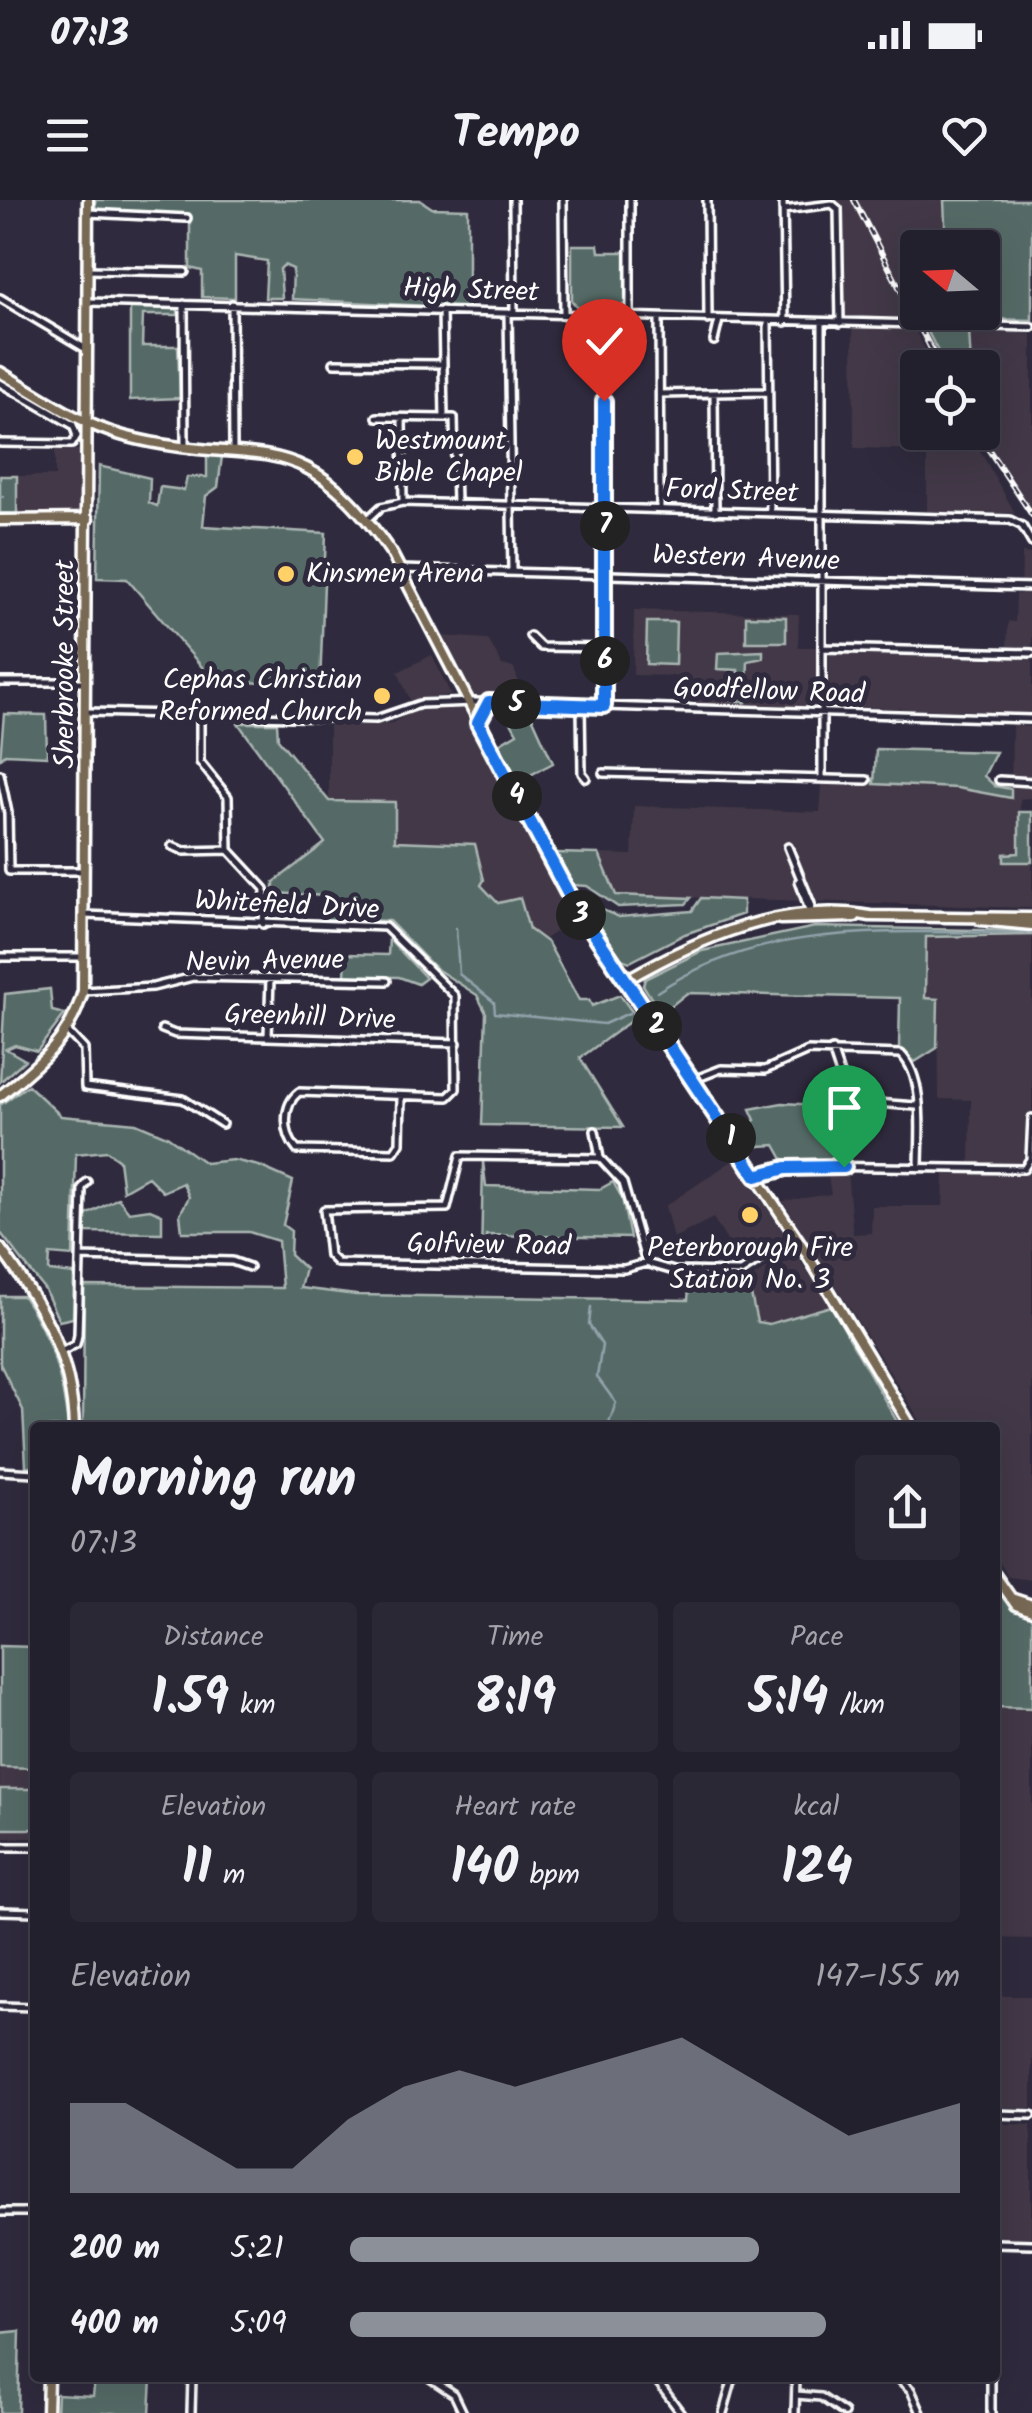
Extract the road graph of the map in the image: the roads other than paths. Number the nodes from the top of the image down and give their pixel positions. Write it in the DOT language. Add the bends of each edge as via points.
graph roads {
  1 [pos="88,200"];
  2 [pos="513,200"];
  3 [pos="563,200"];
  4 [pos="630,200"];
  5 [pos="707,200"];
  6 [pos="783,200"];
  7 [pos="783,210"];
  8 [pos="88,214"];
  9 [pos="187,218"];
  10 [pos="88,270"];
  11 [pos="185,272"];
  12 [pos="0,298"];
  13 [pos="89,302"];
  14 [pos="184,304"];
  15 [pos="232,304"];
  16 [pos="442,310"];
  17 [pos="511,313"];
  18 [pos="564,313"];
  19 [pos="602,314"];
  20 [pos="630,314"];
  21 [pos="659,319"];
  22 [pos="708,320"];
  23 [pos="718,320"];
  24 [pos="768,322"];
  25 [pos="785,322"];
  26 [pos="822,323"];
  27 [pos="840,323"];
  28 [pos="1032,327"];
  29 [pos="714,341"];
  30 [pos="89,350"];
  31 [pos="334,363"];
  32 [pos="443,364"];
  33 [pos="0,372"];
  34 [pos="0,383"];
  35 [pos="768,392"];
  36 [pos="714,393"];
  37 [pos="660,394"];
  38 [pos="377,417"];
  39 [pos="402,418"];
  40 [pos="444,418"];
  41 [pos="88,423"];
  42 [pos="0,443"];
  43 [pos="185,444"];
  44 [pos="233,449"];
  45 [pos="403,502"];
  46 [pos="456,504"];
  47 [pos="510,506"];
  48 [pos="605,508"];
  49 [pos="660,510"];
  50 [pos="715,512"];
  51 [pos="770,513"];
  52 [pos="825,515"];
  53 [pos="0,520"];
  54 [pos="366,520"];
  55 [pos="88,521"];
  56 [pos="1032,543"];
  57 [pos="399,569"];
  58 [pos="512,572"];
  59 [pos="605,574"];
  60 [pos="824,581"];
  61 [pos="1032,586"];
  62 [pos="530,636"];
  63 [pos="605,648"];
  64 [pos="823,648"];
  65 [pos="1032,652"];
  66 [pos="0,682"];
  67 [pos="88,682"];
  68 [pos="489,702"];
  69 [pos="467,703"];
  70 [pos="581,706"];
  71 [pos="604,706"];
  72 [pos="88,712"];
  73 [pos="200,714"];
  74 [pos="822,714"];
  75 [pos="1032,719"];
  76 [pos="478,723"];
  77 [pos="603,773"];
  78 [pos="0,774"];
  79 [pos="586,778"];
  80 [pos="822,779"];
  81 [pos="867,780"];
  82 [pos="999,780"];
  83 [pos="1032,782"];
  84 [pos="172,846"];
  85 [pos="788,847"];
  86 [pos="229,850"];
  87 [pos="86,871"];
  88 [pos="86,915"];
  89 [pos="810,916"];
  90 [pos="1032,921"];
  91 [pos="263,924"];
  92 [pos="0,957"];
  93 [pos="85,958"];
  94 [pos="617,967"];
  95 [pos="649,967"];
  96 [pos="270,978"];
  97 [pos="626,980"];
  98 [pos="388,981"];
  99 [pos="83,990"];
  100 [pos="637,997"];
  101 [pos="162,1029"];
  102 [pos="68,1032"];
  103 [pos="268,1036"];
  104 [pos="456,1044"];
  105 [pos="832,1050"];
  106 [pos="693,1080"];
  107 [pos="0,1096"];
  108 [pos="401,1096"];
  109 [pos="916,1106"];
  110 [pos="1032,1118"];
  111 [pos="222,1124"];
  112 [pos="595,1130"];
  113 [pos="600,1158"];
  114 [pos="919,1168"];
  115 [pos="756,1176"];
  116 [pos="87,1182"];
  117 [pos="795,1236"];
  118 [pos="0,1248"];
  119 [pos="80,1256"];
  120 [pos="646,1263"];
  121 [pos="249,1267"];
  122 [pos="63,1351"];
  123 [pos="73,1422"];
  124 [pos="908,1422"];
  125 [pos="0,1472"];
  126 [pos="30,1473"];
  127 [pos="1000,1583"];
  128 [pos="1032,1608"];
  129 [pos="0,1847"];
  130 [pos="30,1847"];
  131 [pos="0,1911"];
  132 [pos="30,1912"];
  133 [pos="0,2006"];
  134 [pos="30,2006"];
  135 [pos="1000,2114"];
  136 [pos="1032,2115"];
  137 [pos="0,2212"];
  138 [pos="30,2212"];
  139 [pos="1000,2244"];
  140 [pos="1032,2244"];
  141 [pos="48,2382"];
  142 [pos="192,2382"];
  143 [pos="436,2382"];
  144 [pos="658,2382"];
  145 [pos="732,2382"];
  146 [pos="796,2382"];
  147 [pos="902,2382"];
  148 [pos="991,2382"];
  149 [pos="796,2395"];
  150 [pos="677,2412"];
  151 [pos="47,2413"];
  152 [pos="191,2413"];
  153 [pos="462,2413"];
  154 [pos="723,2413"];
  155 [pos="796,2413"];
  156 [pos="844,2413"];
  157 [pos="921,2413"];
  158 [pos="991,2413"];
  1 -- 8 [label="main road, Sherbrooke Street"];
  2 -- 17 [label="street"];
  3 -- 18 [label="street"];
  4 -- 20 [label="street"];
  5 -- 22 [label="street"];
  6 -- 7 [label="street"];
  7 -- 25 [label="street"];
  7 -- 27 [label="street" via="836,207"];
  8 -- 9 [label="street"];
  8 -- 10 [label="main road, Sherbrooke Street"];
  10 -- 11 [label="street"];
  10 -- 13 [label="main road, Sherbrooke Street"];
  12 -- 30 [label="street"];
  13 -- 14 [label="street, High Street"];
  13 -- 30 [label="main road, Sherbrooke Street"];
  14 -- 15 [label="street, High Street"];
  14 -- 43 [label="street"];
  15 -- 16 [label="street, High Street"];
  15 -- 44 [label="street"];
  16 -- 17 [label="street, High Street"];
  16 -- 32 [label="street"];
  17 -- 18 [label="street, High Street"];
  17 -- 47 [label="street"];
  18 -- 19 [label="street, High Street"];
  19 -- 20 [label="street, High Street"];
  19 -- 48 [label="street"];
  20 -- 21 [label="street, High Street"];
  21 -- 22 [label="street, High Street"];
  21 -- 37 [label="street"];
  22 -- 23 [label="street, High Street"];
  23 -- 24 [label="street, High Street"];
  23 -- 29 [label="street"];
  24 -- 25 [label="street, High Street"];
  24 -- 35 [label="street"];
  25 -- 26 [label="street, High Street"];
  26 -- 27 [label="street, High Street"];
  26 -- 52 [label="street"];
  27 -- 28 [label="street, High Street"];
  30 -- 41 [label="main road, Sherbrooke Street"];
  31 -- 32 [label="street"];
  32 -- 40 [label="street"];
  33 -- 41 [label="main road"];
  34 -- 42 [label="street" via="73,426 76,442"];
  35 -- 36 [label="street"];
  35 -- 51 [label="street"];
  36 -- 37 [label="street"];
  36 -- 50 [label="street"];
  37 -- 49 [label="street"];
  38 -- 39 [label="street"];
  39 -- 40 [label="street"];
  39 -- 45 [label="street"];
  40 -- 46 [label="street" via="454,418"];
  41 -- 43 [label="main road" via="123,436"];
  41 -- 55 [label="main road, Sherbrooke Street"];
  43 -- 44 [label="main road"];
  44 -- 54 [label="main road" via="294,460 330,483"];
  45 -- 46 [label="street, Ford Street"];
  45 -- 54 [label="street, Ford Street"];
  46 -- 47 [label="street, Ford Street"];
  47 -- 48 [label="street, Ford Street"];
  47 -- 58 [label="street"];
  48 -- 49 [label="street, Ford Street"];
  48 -- 59 [label="street"];
  49 -- 50 [label="street, Ford Street"];
  50 -- 51 [label="street, Ford Street"];
  51 -- 52 [label="street, Ford Street"];
  52 -- 56 [label="street, Ford Street" via="1010,520"];
  52 -- 60 [label="street"];
  53 -- 55 [label="main road"];
  54 -- 57 [label="main road"];
  55 -- 67 [label="main road, Sherbrooke Street"];
  57 -- 58 [label="street, Western Avenue"];
  57 -- 69 [label="main road"];
  58 -- 59 [label="street, Western Avenue"];
  59 -- 60 [label="street, Western Avenue"];
  59 -- 63 [label="street"];
  60 -- 61 [label="street, Western Avenue"];
  60 -- 64 [label="street"];
  62 -- 63 [label="street" via="541,647"];
  63 -- 71 [label="street"];
  64 -- 65 [label="street"];
  64 -- 74 [label="street"];
  66 -- 67 [label="street"];
  67 -- 72 [label="main road, Sherbrooke Street"];
  68 -- 69 [label="street, Goodfellow Road"];
  68 -- 70 [label="street, Goodfellow Road"];
  68 -- 76 [label="main road"];
  69 -- 73 [label="street, Goodfellow Road" via="426,702 376,719"];
  69 -- 76 [label="main road"];
  70 -- 71 [label="street, Goodfellow Road"];
  70 -- 79 [label="street"];
  71 -- 74 [label="street, Goodfellow Road"];
  72 -- 73 [label="street, Goodfellow Road"];
  72 -- 87 [label="main road, Sherbrooke Street"];
  73 -- 86 [label="street" via="200,762 228,797"];
  74 -- 75 [label="street, Goodfellow Road"];
  74 -- 80 [label="street"];
  76 -- 94 [label="main road" via="570,897"];
  77 -- 80 [label="street"];
  78 -- 87 [label="street" via="9,872"];
  80 -- 81 [label="street"];
  82 -- 83 [label="street"];
  84 -- 86 [label="street"];
  85 -- 89 [label="street"];
  86 -- 91 [label="street" via="262,882"];
  87 -- 88 [label="main road, Sherbrooke Street"];
  88 -- 91 [label="street, Whitefield Drive"];
  88 -- 93 [label="main road, Sherbrooke Street"];
  89 -- 90 [label="main road"];
  89 -- 95 [label="main road" via="715,936"];
  91 -- 104 [label="street, Whitefield Drive" via="385,927 456,999"];
  92 -- 93 [label="street"];
  93 -- 99 [label="main road, Sherbrooke Street"];
  94 -- 95 [label="main road"];
  94 -- 97 [label="main road"];
  95 -- 97 [label="main road"];
  95 -- 100 [label="main road" via="638,981"];
  96 -- 98 [label="street, Nevin Avenue"];
  96 -- 99 [label="street, Nevin Avenue" via="193,977 154,987"];
  96 -- 103 [label="street"];
  97 -- 100 [label="main road"];
  99 -- 102 [label="main road, Sherbrooke Street"];
  100 -- 106 [label="main road"];
  101 -- 103 [label="street, Greenhill Drive"];
  102 -- 107 [label="main road, Sherbrooke Street"];
  102 -- 111 [label="street" via="84,1049 84,1087 183,1099"];
  103 -- 104 [label="street, Greenhill Drive"];
  104 -- 108 [label="street" via="456,1090 448,1097"];
  105 -- 106 [label="street" via="808,1051 765,1070 721,1069"];
  105 -- 109 [label="street" via="850,1101"];
  105 -- 109 [label="street" via="901,1054 909,1062"];
  106 -- 115 [label="main road"];
  108 -- 108 [label="street" via="299,1092 288,1106 288,1137 297,1150 394,1152"];
  109 -- 114 [label="street"];
  110 -- 114 [label="street" via="1024,1170"];
  112 -- 113 [label="street"];
  113 -- 120 [label="street" via="624,1183"];
  113 -- 120 [label="street, Golfview Road" via="460,1156 447,1208 324,1210 331,1259 624,1269"];
  114 -- 115 [label="street" via="807,1166"];
  115 -- 117 [label="main road"];
  116 -- 119 [label="street"];
  117 -- 120 [label="street" via="741,1272 674,1271"];
  117 -- 124 [label="main road"];
  118 -- 122 [label="main road" via="34,1294"];
  119 -- 121 [label="street"];
  119 -- 122 [label="street" via="78,1336"];
  122 -- 123 [label="main road"];
  125 -- 126 [label="street"];
  127 -- 128 [label="main road" via="1010,1598"];
  129 -- 130 [label="street"];
  131 -- 132 [label="street"];
  133 -- 134 [label="street"];
  135 -- 136 [label="street"];
  137 -- 138 [label="street"];
  139 -- 140 [label="street"];
  141 -- 151 [label="main road"];
  142 -- 152 [label="street"];
  143 -- 153 [label="street" via="454,2394"];
  144 -- 150 [label="street"];
  145 -- 154 [label="street"];
  146 -- 149 [label="street"];
  147 -- 157 [label="street"];
  148 -- 158 [label="street"];
  149 -- 155 [label="street"];
  149 -- 156 [label="street" via="821,2397"];
}
